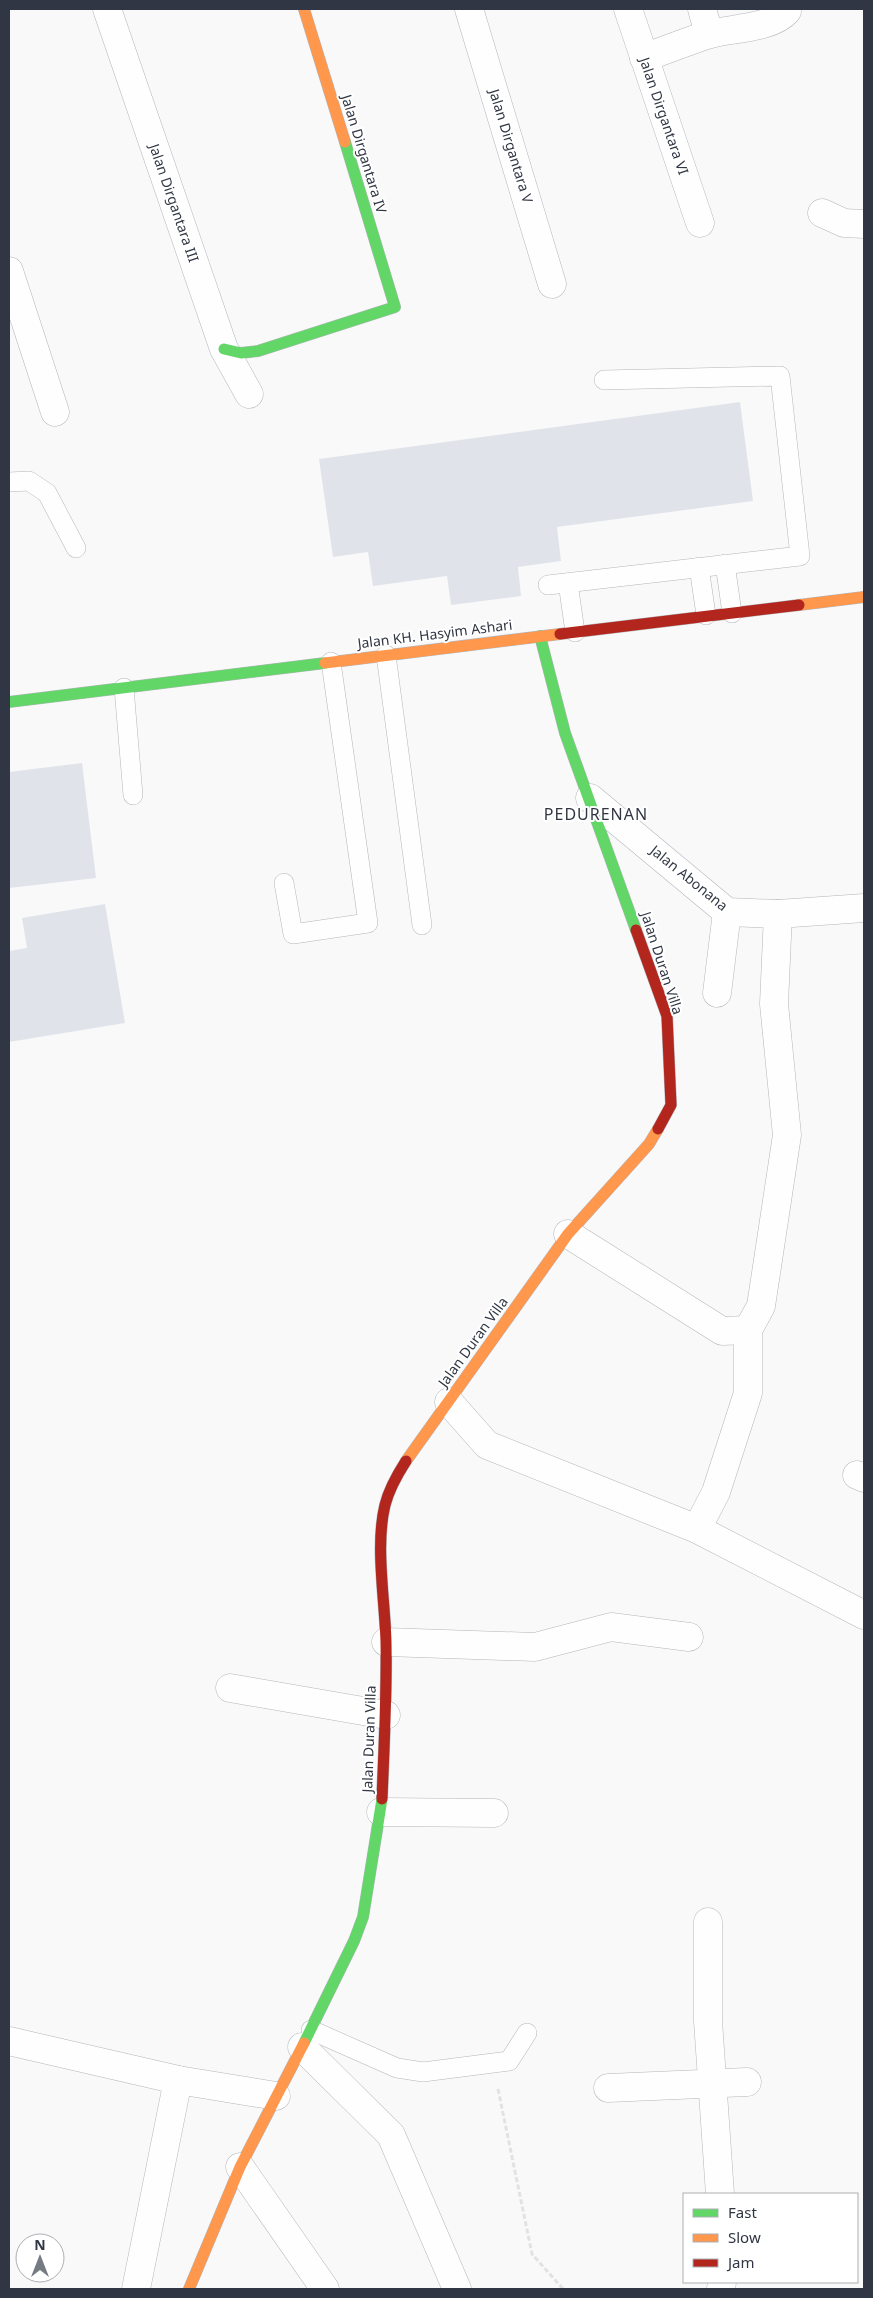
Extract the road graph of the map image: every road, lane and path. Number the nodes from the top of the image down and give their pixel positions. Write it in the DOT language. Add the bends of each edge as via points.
graph roads {
  1 [pos="107,9"];
  2 [pos="304,9"];
  3 [pos="469,9"];
  4 [pos="628,9"];
  5 [pos="787,10"];
  6 [pos="705,21"];
  7 [pos="644,58"];
  8 [pos="822,213"];
  9 [pos="700,223"];
  10 [pos="864,224"];
  11 [pos="9,271"];
  12 [pos="552,284"];
  13 [pos="224,348"];
  14 [pos="604,380"];
  15 [pos="249,394"];
  16 [pos="55,412"];
  17 [pos="9,482"];
  18 [pos="76,548"];
  19 [pos="725,564"];
  20 [pos="699,567"];
  21 [pos="568,582"];
  22 [pos="548,585"];
  23 [pos="864,597"];
  24 [pos="732,613"];
  25 [pos="706,616"];
  26 [pos="575,632"];
  27 [pos="540,636"];
  28 [pos="386,655"];
  29 [pos="332,662"];
  30 [pos="124,688"];
  31 [pos="9,702"];
  32 [pos="132,795"];
  33 [pos="590,798"];
  34 [pos="284,883"];
  35 [pos="864,908"];
  36 [pos="727,912"];
  37 [pos="778,914"];
  38 [pos="422,925"];
  39 [pos="717,993"];
  40 [pos="568,1234"];
  41 [pos="748,1330"];
  42 [pos="449,1402"];
  43 [pos="697,1528"];
  44 [pos="864,1615"];
  45 [pos="689,1637"];
  46 [pos="386,1642"];
  47 [pos="230,1688"];
  48 [pos="386,1715"];
  49 [pos="381,1812"];
  50 [pos="494,1813"];
  51 [pos="708,1922"];
  52 [pos="527,2033"];
  53 [pos="307,2038"];
  54 [pos="9,2041"];
  55 [pos="492,2062"];
  56 [pos="178,2080"];
  57 [pos="747,2082"];
  58 [pos="713,2084"];
  59 [pos="608,2088"];
  60 [pos="276,2096"];
  61 [pos="240,2167"];
  62 [pos="720,2193"];
  63 [pos="136,2289"];
  64 [pos="189,2289"];
  65 [pos="325,2289"];
  66 [pos="457,2289"];
  67 [pos="563,2289"];
  1 -- 13 [label="street, Jalan Dirgantara III"];
  2 -- 13 [label="street, Jalan Dirgantara IV" via="395,307 258,351 241,353"];
  3 -- 12 [label="street, Jalan Dirgantara V"];
  4 -- 7 [label="street, Jalan Dirgantara VI"];
  5 -- 6 [label="street" via="782,17 736,30"];
  6 -- 7 [label="street"];
  7 -- 9 [label="street, Jalan Dirgantara VI"];
  8 -- 10 [label="street" via="844,223"];
  11 -- 16 [label="street"];
  13 -- 15 [label="street, Jalan Dirgantara III"];
  14 -- 19 [label="lane" via="780,376 800,556"];
  17 -- 18 [label="lane" via="29,481 47,493"];
  19 -- 20 [label="lane"];
  19 -- 24 [label="lane"];
  20 -- 21 [label="lane"];
  20 -- 25 [label="lane"];
  21 -- 22 [label="lane"];
  21 -- 26 [label="lane"];
  23 -- 24 [label="street, Jalan KH. Hasyim Ashari"];
  24 -- 25 [label="street, Jalan KH. Hasyim Ashari"];
  25 -- 26 [label="street, Jalan KH. Hasyim Ashari"];
  26 -- 27 [label="street, Jalan KH. Hasyim Ashari"];
  27 -- 28 [label="street, Jalan KH. Hasyim Ashari"];
  27 -- 33 [label="street, Jalan Duran Villa" via="564,733"];
  28 -- 29 [label="street, Jalan KH. Hasyim Ashari"];
  28 -- 38 [label="lane"];
  29 -- 30 [label="street, Jalan KH. Hasyim Ashari"];
  29 -- 34 [label="lane" via="368,923 293,934"];
  30 -- 31 [label="street, Jalan KH. Hasyim Ashari"];
  30 -- 32 [label="lane"];
  33 -- 36 [label="street, Jalan Abonana"];
  33 -- 40 [label="street, Jalan Duran Villa" via="667,1016 671,1105 649,1144"];
  35 -- 37 [label="street, Jalan Abonana"];
  36 -- 37 [label="street, Jalan Abonana"];
  36 -- 39 [label="street"];
  37 -- 41 [label="street" via="774,1004 787,1135 761,1306"];
  40 -- 41 [label="street" via="722,1331"];
  40 -- 42 [label="street, Jalan Duran Villa"];
  41 -- 43 [label="street" via="748,1393 716,1492"];
  42 -- 43 [label="street" via="487,1445"];
  42 -- 46 [label="street, Jalan Duran Villa" via="395,1478 385,1504 381,1527"];
  43 -- 44 [label="street"];
  45 -- 46 [label="street" via="611,1627 535,1647"];
  46 -- 48 [label="street, Jalan Duran Villa"];
  47 -- 48 [label="street"];
  48 -- 49 [label="street, Jalan Duran Villa"];
  49 -- 50 [label="street"];
  49 -- 53 [label="street, Jalan Duran Villa" via="363,1917"];
  51 -- 58 [label="street" via="708,2021"];
  52 -- 55 [label="lane" via="509,2061"];
  53 -- 55 [label="lane" via="406,2070 460,2069"];
  53 -- 60 [label="street, Jalan Duran Villa"];
  53 -- 66 [label="street" via="391,2135"];
  54 -- 56 [label="street"];
  55 -- 67 [label="path" via="532,2254"];
  56 -- 60 [label="street"];
  56 -- 63 [label="street"];
  57 -- 58 [label="street"];
  58 -- 59 [label="street"];
  58 -- 62 [label="street"];
  60 -- 61 [label="street, Jalan Duran Villa"];
  61 -- 64 [label="street, Jalan Duran Villa"];
  61 -- 65 [label="street"];
}
